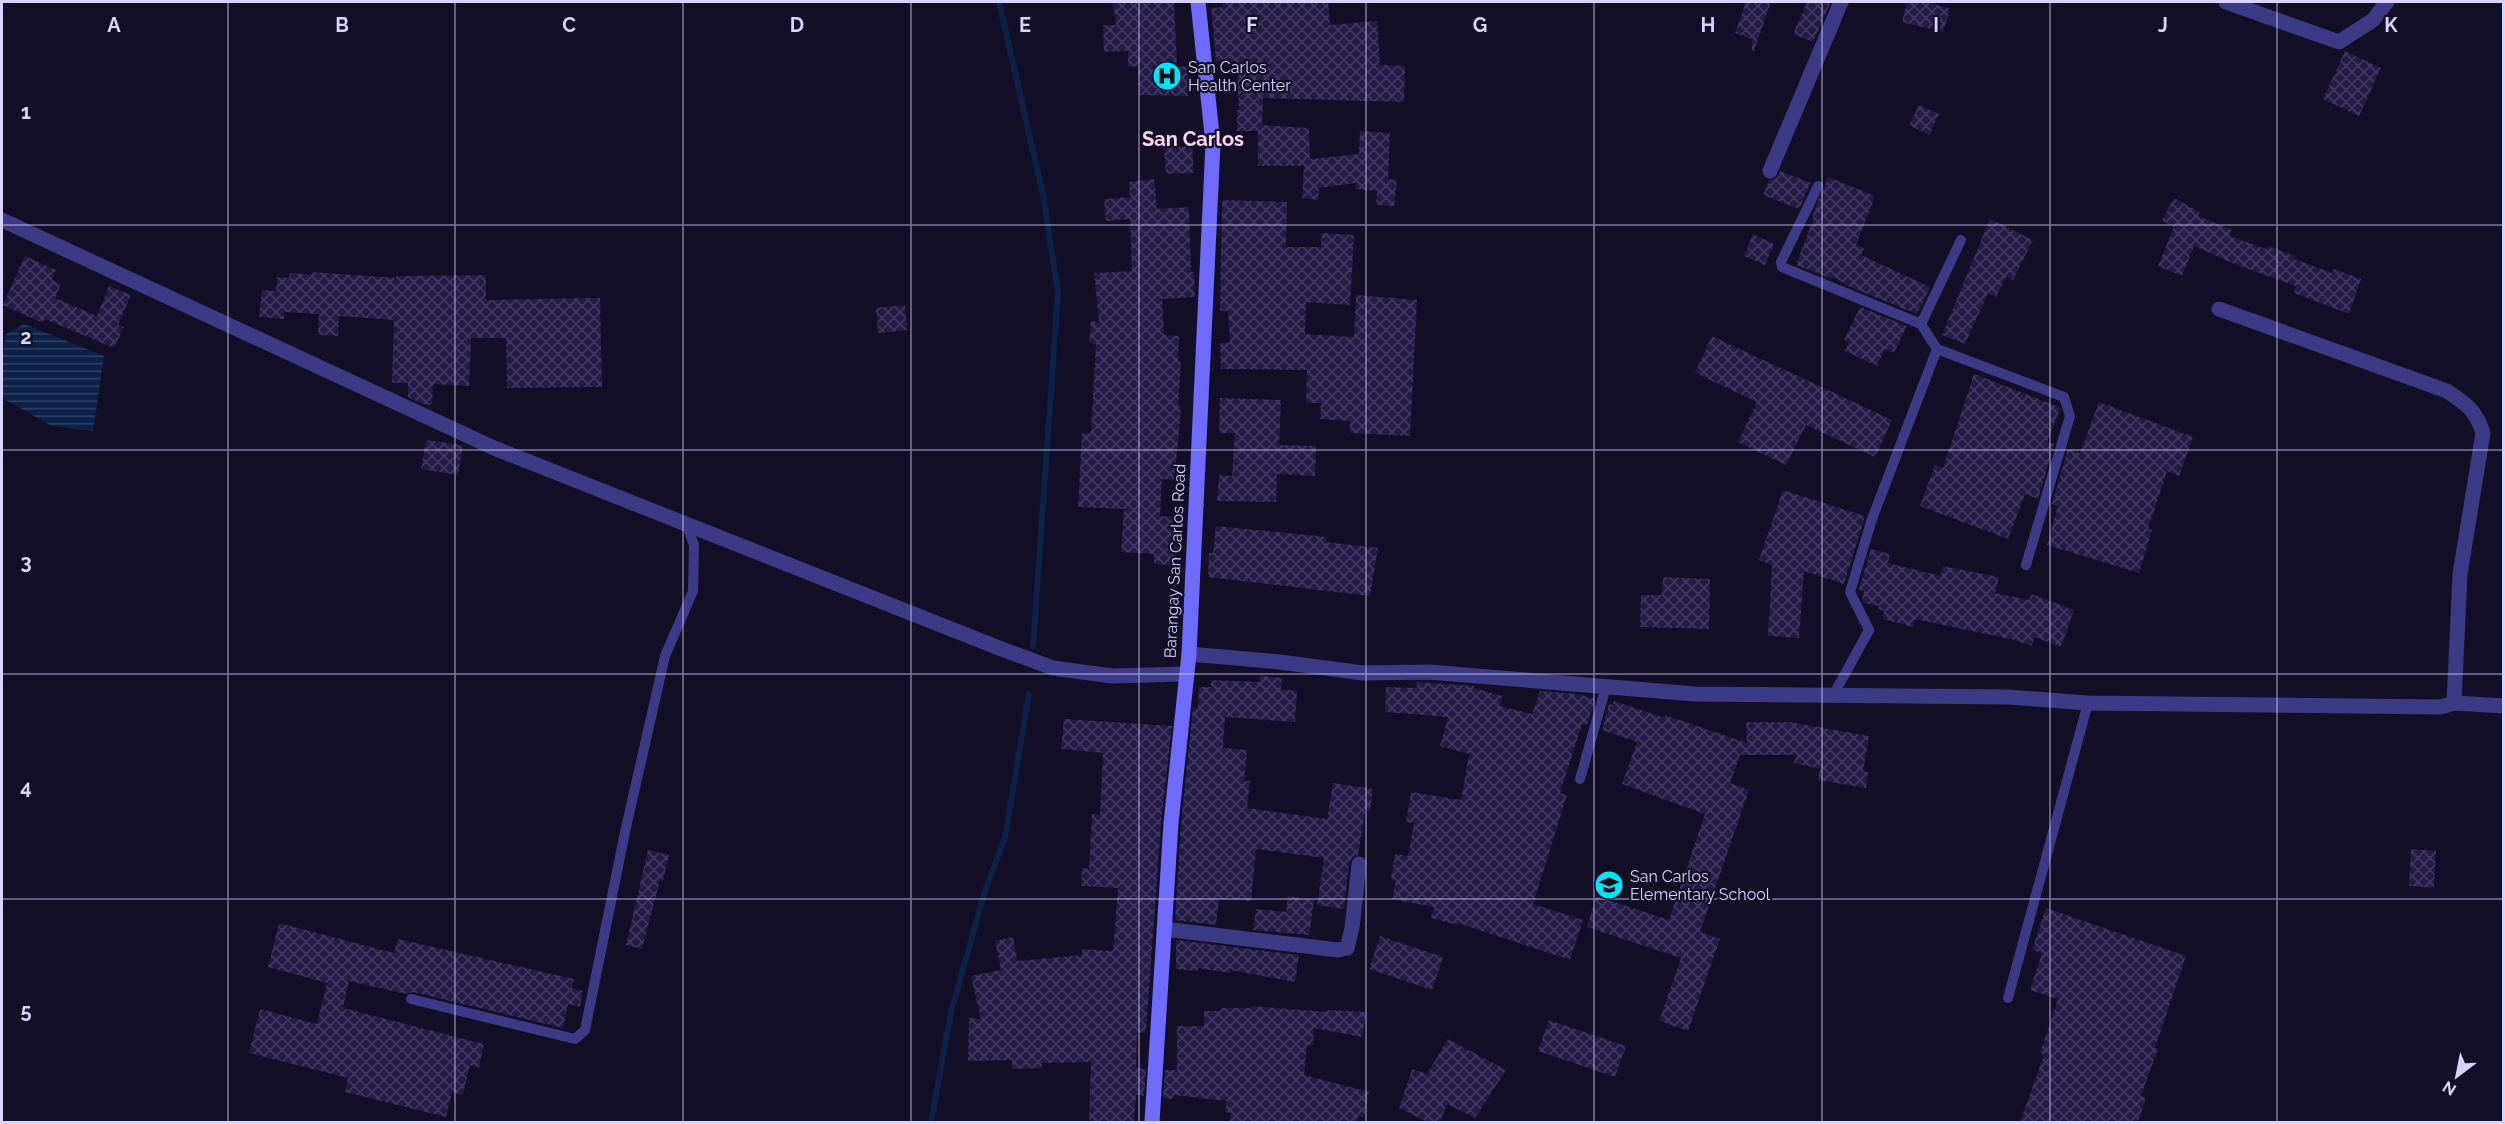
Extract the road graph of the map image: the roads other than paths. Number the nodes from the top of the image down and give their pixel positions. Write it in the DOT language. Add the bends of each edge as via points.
graph roads {
  1 [pos="1198,2"];
  2 [pos="1841,2"];
  3 [pos="2226,2"];
  4 [pos="2387,2"];
  5 [pos="1770,171"];
  6 [pos="1818,186"];
  7 [pos="2,220"];
  8 [pos="1960,240"];
  9 [pos="2219,309"];
  10 [pos="1921,324"];
  11 [pos="1937,349"];
  12 [pos="687,526"];
  13 [pos="2026,565"];
  14 [pos="1189,654"];
  15 [pos="1186,674"];
  16 [pos="1606,687"];
  17 [pos="1834,694"];
  18 [pos="2088,703"];
  19 [pos="2454,703"];
  20 [pos="2504,706"];
  21 [pos="1580,779"];
  22 [pos="1359,864"];
  23 [pos="1164,929"];
  24 [pos="2008,998"];
  25 [pos="411,999"];
  26 [pos="1152,1122"];
  1 -- 14 [label="street, Barangay San Carlos Road" via="1214,144"];
  2 -- 5 [label="street"];
  3 -- 4 [label="street" via="2339,42 2373,20"];
  6 -- 10 [label="lane" via="1782,267"];
  7 -- 12 [label="street" via="494,448"];
  8 -- 10 [label="lane"];
  9 -- 19 [label="street" via="2447,391 2478,418 2483,433 2460,574"];
  10 -- 11 [label="lane"];
  11 -- 13 [label="lane" via="2064,397 2070,417"];
  11 -- 17 [label="lane" via="1872,519 1850,592 1869,630"];
  12 -- 15 [label="street" via="1053,668 1112,676"];
  12 -- 25 [label="lane" via="694,545 693,591 665,656 585,1030 575,1039"];
  14 -- 15 [label="street, Barangay San Carlos Road"];
  14 -- 16 [label="street" via="1363,673 1429,672"];
  15 -- 23 [label="street, Barangay San Carlos Road"];
  16 -- 17 [label="street" via="1695,694"];
  16 -- 21 [label="lane"];
  17 -- 18 [label="street" via="2008,697"];
  18 -- 19 [label="street" via="2441,707"];
  18 -- 24 [label="lane"];
  19 -- 20 [label="street"];
  22 -- 23 [label="street" via="1347,948"];
  23 -- 26 [label="street, Barangay San Carlos Road"];
}
